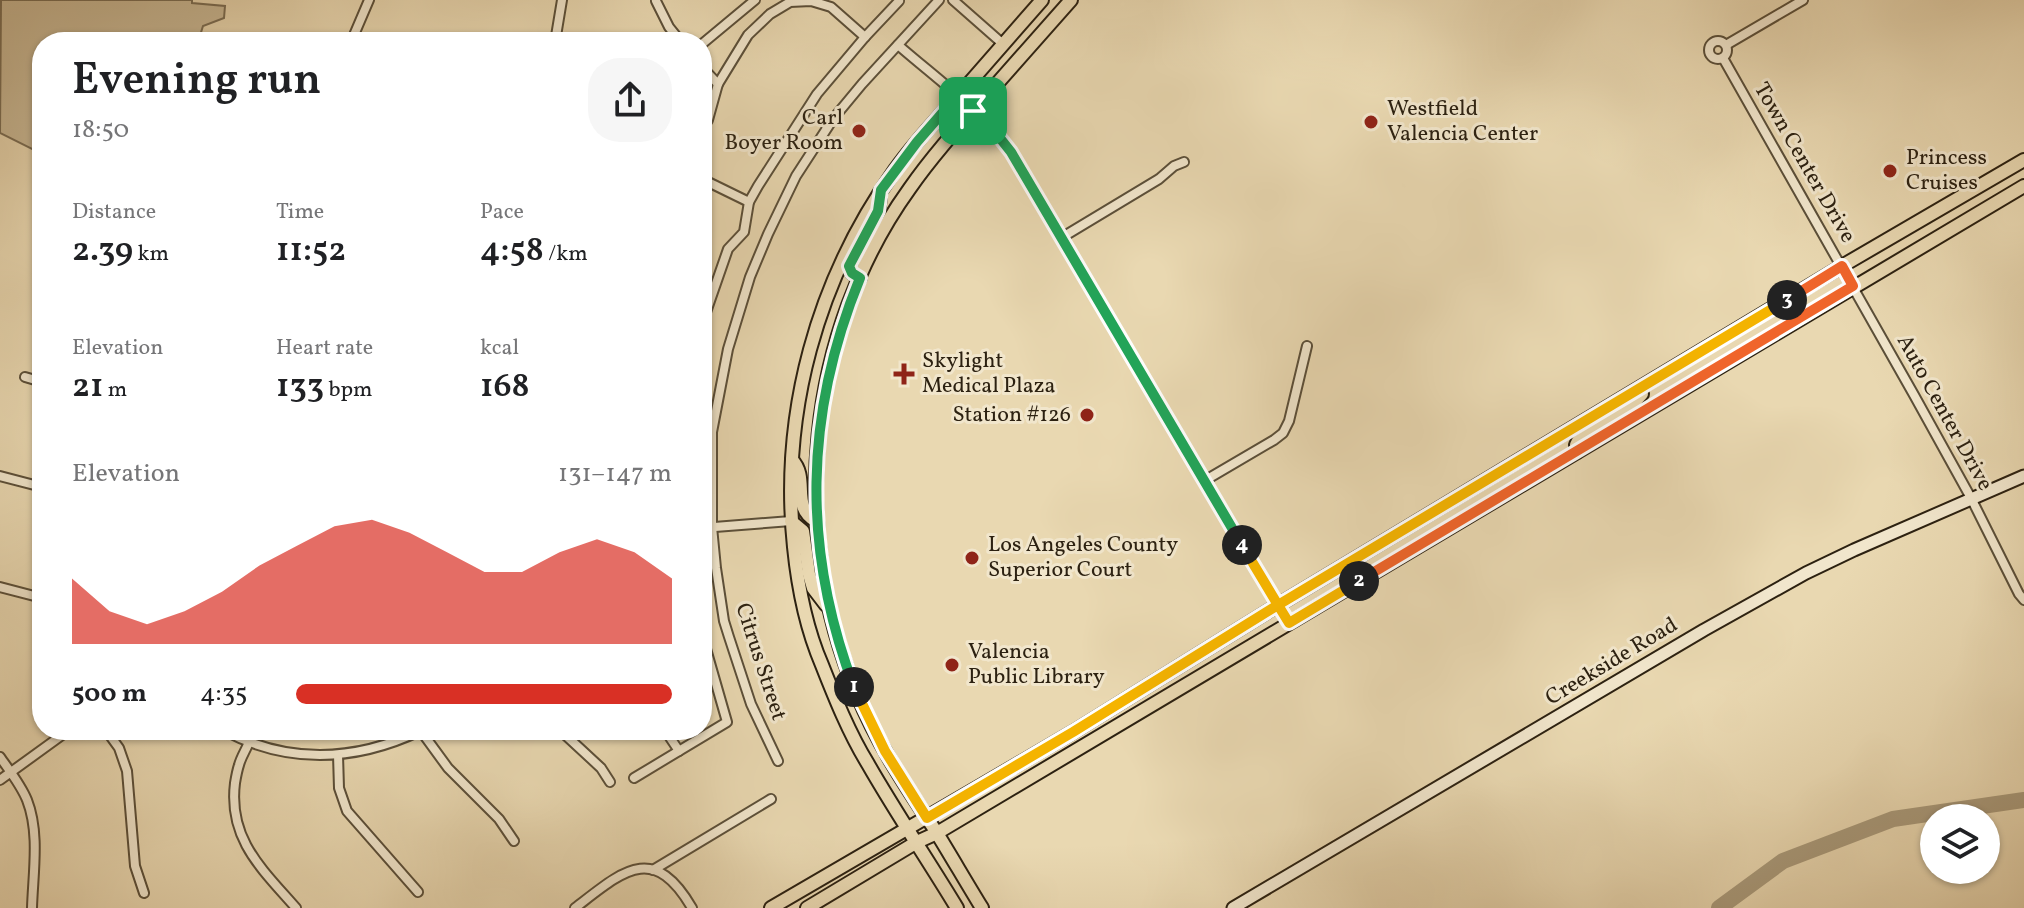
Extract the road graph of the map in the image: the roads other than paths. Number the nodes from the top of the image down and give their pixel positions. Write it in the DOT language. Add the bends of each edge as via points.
graph roads {
  1 [pos="369,0"];
  2 [pos="562,0"];
  3 [pos="755,0"];
  4 [pos="939,0"];
  5 [pos="953,0"];
  6 [pos="1042,0"];
  7 [pos="1071,0"];
  8 [pos="1803,0"];
  9 [pos="656,1"];
  10 [pos="899,1"];
  11 [pos="355,32"];
  12 [pos="557,32"];
  13 [pos="673,32"];
  14 [pos="712,36"];
  15 [pos="865,37"];
  16 [pos="1003,44"];
  17 [pos="898,45"];
  18 [pos="1726,45"];
  19 [pos="1723,58"];
  20 [pos="712,78"];
  21 [pos="718,84"];
  22 [pos="957,96"];
  23 [pos="712,106"];
  24 [pos="973,111"];
  25 [pos="2024,160"];
  26 [pos="1184,162"];
  27 [pos="712,184"];
  28 [pos="2024,186"];
  29 [pos="881,190"];
  30 [pos="749,202"];
  31 [pos="1061,238"];
  32 [pos="1842,266"];
  33 [pos="860,278"];
  34 [pos="1853,286"];
  35 [pos="712,295"];
  36 [pos="1307,346"];
  37 [pos="25,377"];
  38 [pos="32,379"];
  39 [pos="1652,382"];
  40 [pos="1577,452"];
  41 [pos="792,460"];
  42 [pos="0,476"];
  43 [pos="2024,476"];
  44 [pos="1204,481"];
  45 [pos="32,484"];
  46 [pos="1971,498"];
  47 [pos="791,521"];
  48 [pos="816,521"];
  49 [pos="712,527"];
  50 [pos="0,587"];
  51 [pos="32,595"];
  52 [pos="2024,600"];
  53 [pos="1278,605"];
  54 [pos="828,607"];
  55 [pos="1289,623"];
  56 [pos="712,670"];
  57 [pos="712,731"];
  58 [pos="56,740"];
  59 [pos="113,740"];
  60 [pos="245,740"];
  61 [pos="398,740"];
  62 [pos="429,740"];
  63 [pos="571,740"];
  64 [pos="672,740"];
  65 [pos="697,740"];
  66 [pos="249,742"];
  67 [pos="679,751"];
  68 [pos="338,755"];
  69 [pos="0,757"];
  70 [pos="778,761"];
  71 [pos="11,773"];
  72 [pos="634,778"];
  73 [pos="0,780"];
  74 [pos="610,782"];
  75 [pos="771,799"];
  76 [pos="927,818"];
  77 [pos="907,827"];
  78 [pos="937,833"];
  79 [pos="514,841"];
  80 [pos="917,842"];
  81 [pos="653,870"];
  82 [pos="418,892"];
  83 [pos="144,893"];
  84 [pos="32,908"];
  85 [pos="296,908"];
  86 [pos="575,908"];
  87 [pos="692,908"];
  88 [pos="771,908"];
  89 [pos="807,908"];
  90 [pos="957,908"];
  91 [pos="982,908"];
  92 [pos="1233,908"];
  1 -- 11 [label="street"];
  2 -- 12 [label="street"];
  3 -- 14 [label="street"];
  4 -- 17 [label="street, Citrus Street"];
  5 -- 16 [label="street"];
  6 -- 16 [label="main road"];
  7 -- 24 [label="main road"];
  8 -- 18 [label="street"];
  9 -- 13 [label="street"];
  10 -- 15 [label="street"];
  15 -- 21 [label="street" via="831,7 790,2 748,35"];
  15 -- 30 [label="street" via="817,94"];
  16 -- 22 [label="main road"];
  17 -- 22 [label="street"];
  17 -- 49 [label="street, Citrus Street" via="814,146 750,277 728,349 712,432"];
  18 -- 19 [label="street"];
  18 -- 19 [label="street" via="1717,41 1709,51 1716,59"];
  19 -- 32 [label="street, Town Center Drive"];
  20 -- 21 [label="street"];
  21 -- 23 [label="street"];
  22 -- 24 [label="street"];
  22 -- 29 [label="main road"];
  24 -- 31 [label="street" via="1011,152"];
  24 -- 33 [label="main road" via="909,189"];
  25 -- 32 [label="main road"];
  26 -- 31 [label="street"];
  27 -- 30 [label="street"];
  28 -- 34 [label="main road"];
  29 -- 33 [label="main road" via="878,211 849,266"];
  29 -- 41 [label="main road" via="851,241 811,340"];
  30 -- 35 [label="street" via="744,232 728,249"];
  31 -- 44 [label="street"];
  32 -- 34 [label="street, Town Center Drive"];
  32 -- 39 [label="main road"];
  33 -- 48 [label="main road" via="835,348 822,409"];
  34 -- 40 [label="main road"];
  34 -- 46 [label="street, Auto Center Drive"];
  36 -- 44 [label="street" via="1283,433"];
  37 -- 38 [label="street"];
  39 -- 40 [label="main road" via="1627,410 1578,441"];
  39 -- 53 [label="main road"];
  40 -- 55 [label="main road"];
  41 -- 47 [label="main road"];
  41 -- 48 [label="main road" via="801,475 803,509"];
  42 -- 45 [label="street"];
  43 -- 46 [label="street, Creekside Road"];
  44 -- 53 [label="street"];
  46 -- 52 [label="street, Auto Center Drive"];
  46 -- 92 [label="street, Creekside Road" via="1806,573"];
  47 -- 49 [label="street"];
  47 -- 54 [label="main road" via="803,531 813,588"];
  47 -- 77 [label="main road" via="801,594 820,662 866,762"];
  48 -- 54 [label="main road"];
  49 -- 70 [label="street, Citrus Street" via="724,621 751,704"];
  50 -- 51 [label="street"];
  53 -- 55 [label="street"];
  53 -- 76 [label="main road"];
  54 -- 76 [label="main road" via="862,705"];
  55 -- 78 [label="main road"];
  56 -- 57 [label="street" via="727,722"];
  58 -- 71 [label="street"];
  59 -- 83 [label="street" via="127,771 135,866"];
  60 -- 66 [label="street"];
  61 -- 68 [label="street"];
  62 -- 79 [label="street"];
  63 -- 74 [label="street"];
  64 -- 67 [label="street"];
  65 -- 67 [label="street"];
  66 -- 68 [label="street" via="308,756"];
  66 -- 85 [label="street" via="238,767 235,820 260,867"];
  67 -- 72 [label="street"];
  68 -- 82 [label="street" via="339,788 347,811"];
  69 -- 71 [label="street"];
  71 -- 73 [label="street"];
  71 -- 84 [label="street" via="32,815"];
  75 -- 81 [label="street"];
  76 -- 77 [label="main road"];
  76 -- 78 [label="main road"];
  77 -- 80 [label="main road"];
  77 -- 88 [label="main road"];
  78 -- 80 [label="main road"];
  78 -- 91 [label="main road"];
  80 -- 89 [label="main road"];
  80 -- 90 [label="main road"];
  81 -- 86 [label="street" via="617,875"];
  81 -- 87 [label="street" via="680,887"];
}
